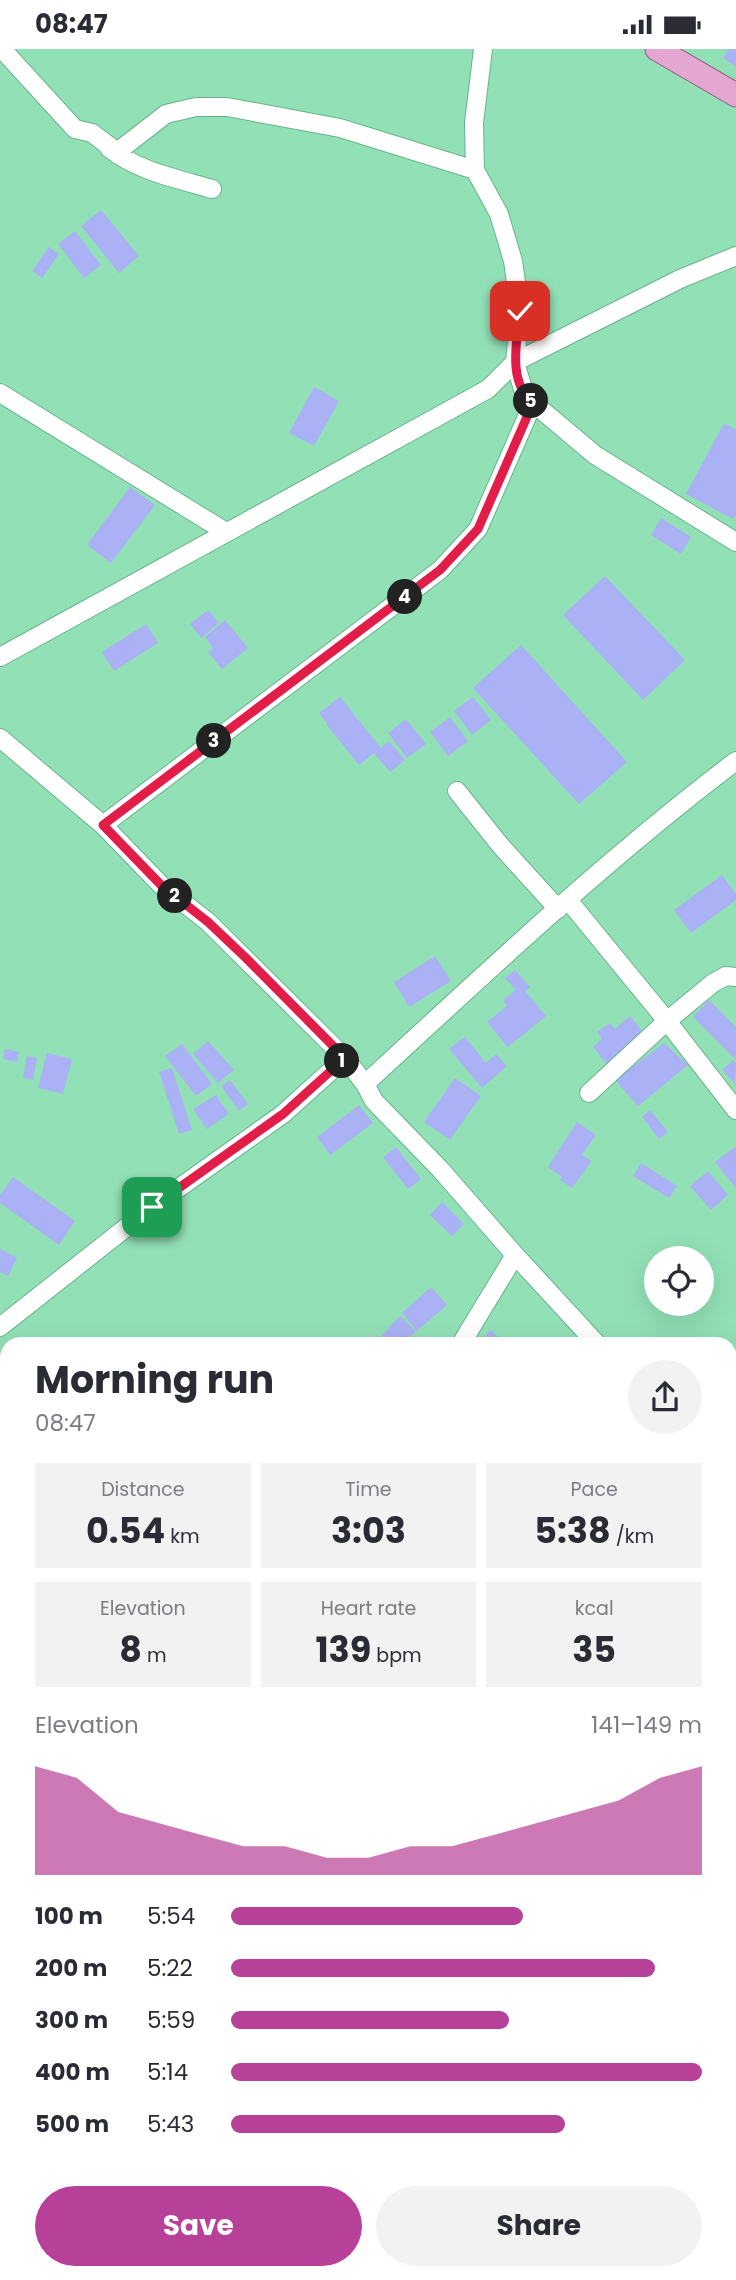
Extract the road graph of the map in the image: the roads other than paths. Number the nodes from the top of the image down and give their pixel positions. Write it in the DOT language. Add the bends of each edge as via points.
graph roads {
  1 [pos="2,49"];
  2 [pos="483,49"];
  3 [pos="657,49"];
  4 [pos="736,95"];
  5 [pos="92,134"];
  6 [pos="475,170"];
  7 [pos="212,189"];
  8 [pos="736,257"];
  9 [pos="515,362"];
  10 [pos="0,393"];
  11 [pos="533,403"];
  12 [pos="226,532"];
  13 [pos="736,542"];
  14 [pos="0,657"];
  15 [pos="0,738"];
  16 [pos="736,761"];
  17 [pos="457,791"];
  18 [pos="103,825"];
  19 [pos="563,904"];
  20 [pos="736,977"];
  21 [pos="667,1021"];
  22 [pos="345,1058"];
  23 [pos="365,1084"];
  24 [pos="589,1093"];
  25 [pos="736,1110"];
  26 [pos="515,1255"];
  27 [pos="0,1327"];
  28 [pos="465,1337"];
  29 [pos="591,1337"];
  1 -- 5 [label="street" via="75,129"];
  2 -- 6 [label="street" via="474,123"];
  3 -- 4 [label="main road"];
  5 -- 6 [label="street" via="117,152 166,114 196,107 227,107 340,128"];
  5 -- 7 [label="street" via="117,154 158,174"];
  6 -- 9 [label="street" via="499,214 513,261 520,311"];
  8 -- 9 [label="street" via="680,279"];
  9 -- 11 [label="street" via="525,396"];
  9 -- 12 [label="street" via="488,389"];
  10 -- 12 [label="street"];
  11 -- 13 [label="street" via="595,455"];
  11 -- 18 [label="street" via="478,529 440,570"];
  12 -- 14 [label="street"];
  15 -- 18 [label="street"];
  16 -- 19 [label="street" via="666,814"];
  17 -- 19 [label="street" via="500,845"];
  18 -- 22 [label="street"];
  19 -- 21 [label="street"];
  19 -- 23 [label="street"];
  20 -- 21 [label="street" via="713,983"];
  21 -- 24 [label="street"];
  21 -- 25 [label="street"];
  22 -- 23 [label="street"];
  22 -- 27 [label="street" via="283,1114 152,1207"];
  23 -- 26 [label="street" via="374,1101"];
  26 -- 28 [label="street"];
  26 -- 29 [label="street"];
}
